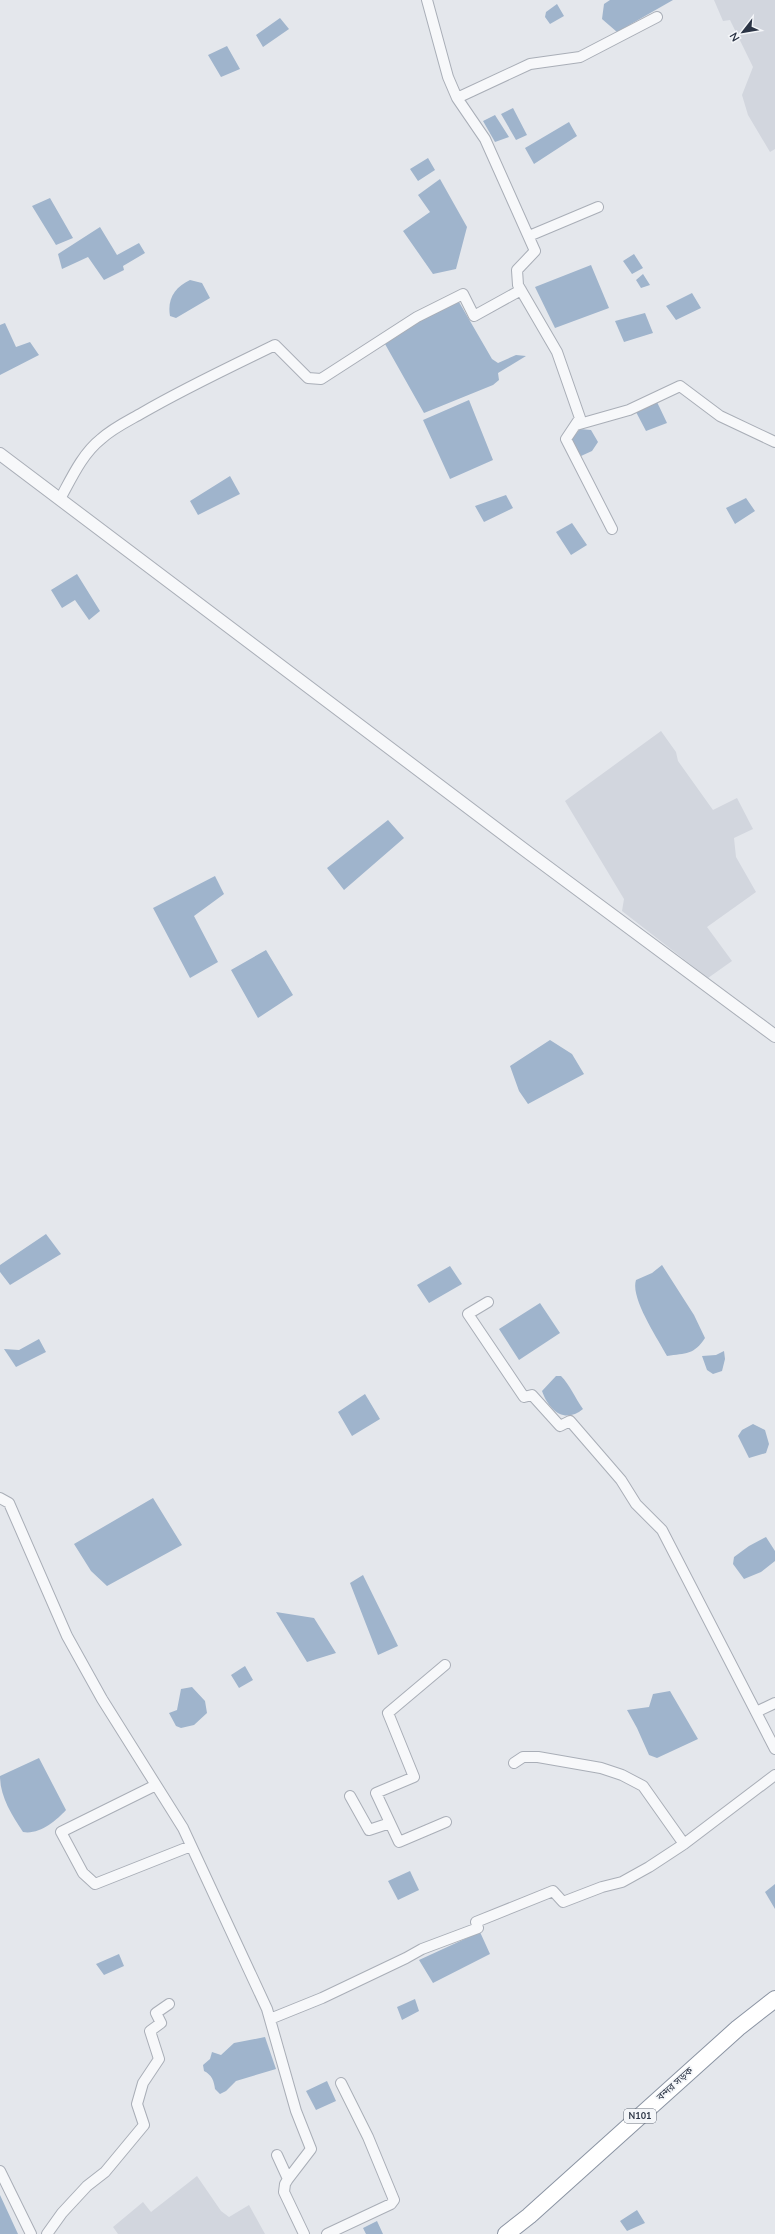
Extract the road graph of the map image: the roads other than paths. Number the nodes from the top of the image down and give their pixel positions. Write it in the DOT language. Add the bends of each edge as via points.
graph roads {
  1 [pos="427,0"];
  2 [pos="657,17"];
  3 [pos="457,98"];
  4 [pos="598,207"];
  5 [pos="529,236"];
  6 [pos="521,290"];
  7 [pos="576,425"];
  8 [pos="775,442"];
  9 [pos="0,454"];
  10 [pos="60,499"];
  11 [pos="612,529"];
  12 [pos="775,1036"];
  13 [pos="488,1302"];
  14 [pos="0,1498"];
  15 [pos="445,1665"];
  16 [pos="775,1703"];
  17 [pos="756,1712"];
  18 [pos="775,1749"];
  19 [pos="514,1763"];
  20 [pos="775,1775"];
  21 [pos="156,1785"];
  22 [pos="350,1796"];
  23 [pos="446,1822"];
  24 [pos="390,1823"];
  25 [pos="684,1844"];
  26 [pos="191,1846"];
  27 [pos="775,2000"];
  28 [pos="169,2004"];
  29 [pos="270,2019"];
  30 [pos="341,2083"];
  31 [pos="277,2156"];
  32 [pos="0,2171"];
  33 [pos="288,2179"];
  34 [pos="31,2234"];
  35 [pos="47,2234"];
  36 [pos="304,2234"];
  37 [pos="328,2234"];
  38 [pos="506,2234"];
  1 -- 3 [label="street" via="448,77"];
  2 -- 3 [label="street" via="580,57 530,64"];
  3 -- 5 [label="street" via="486,139"];
  4 -- 5 [label="street"];
  5 -- 6 [label="street" via="536,251 517,270"];
  6 -- 7 [label="street" via="556,352 580,418"];
  6 -- 10 [label="street" via="474,316 463,294 417,317 321,379 308,378 275,345 168,398 106,435 86,456"];
  7 -- 8 [label="street" via="629,410 680,386 720,416"];
  7 -- 11 [label="street" via="566,439"];
  9 -- 10 [label="street"];
  10 -- 12 [label="street"];
  13 -- 17 [label="street" via="468,1314 524,1397 532,1395 560,1426 570,1421 621,1480 636,1504 662,1530"];
  14 -- 21 [label="street" via="9,1503 67,1636 102,1699"];
  15 -- 24 [label="street" via="388,1713 414,1777 376,1793"];
  16 -- 17 [label="street"];
  17 -- 18 [label="street"];
  19 -- 25 [label="street" via="524,1757 538,1757 601,1768 634,1780 643,1786"];
  20 -- 25 [label="street"];
  21 -- 26 [label="street" via="183,1828"];
  21 -- 26 [label="street" via="61,1832 83,1873 95,1884"];
  22 -- 24 [label="street" via="369,1830"];
  23 -- 24 [label="street" via="399,1842"];
  25 -- 29 [label="street" via="622,1882 563,1902 553,1891 476,1922 478,1928 422,1948 322,1998"];
  26 -- 29 [label="street"];
  27 -- 38 [label="highway, বন্দর সড়ক / N101" via="738,2028"];
  28 -- 35 [label="street" via="156,2013 161,2023 150,2031 159,2059 143,2084 137,2104 144,2126 105,2172 87,2186 62,2213"];
  29 -- 33 [label="street" via="293,2104 311,2149"];
  30 -- 37 [label="street" via="368,2137 394,2200 391,2204"];
  31 -- 33 [label="street"];
  32 -- 34 [label="street"];
  33 -- 36 [label="street" via="284,2192"];
}
